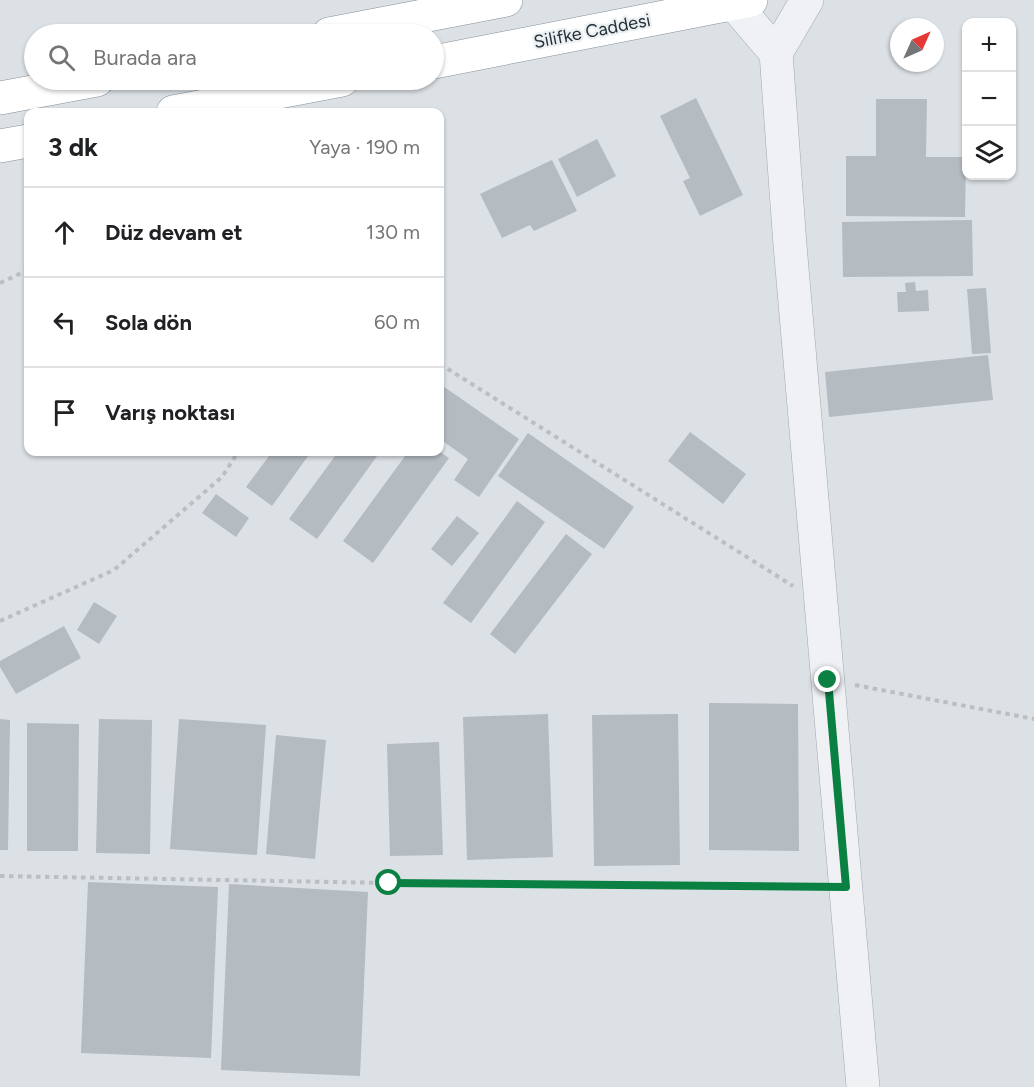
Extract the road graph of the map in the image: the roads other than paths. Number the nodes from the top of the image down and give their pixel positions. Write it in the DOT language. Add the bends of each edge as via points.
graph roads {
  1 [pos="506,0"];
  2 [pos="807,0"];
  3 [pos="743,2"];
  4 [pos="416,8"];
  5 [pos="362,24"];
  6 [pos="776,53"];
  7 [pos="444,60"];
  8 [pos="43,90"];
  9 [pos="289,90"];
  10 [pos="0,98"];
  11 [pos="194,108"];
  12 [pos="24,142"];
  13 [pos="0,146"];
  14 [pos="863,1087"];
  1 -- 4 [label="highway"];
  2 -- 6 [label="lane"];
  3 -- 6 [label="lane"];
  3 -- 7 [label="highway, Silifke Caddesi"];
  4 -- 5 [label="highway"];
  6 -- 14 [label="lane"];
  8 -- 10 [label="highway"];
  9 -- 11 [label="highway"];
  12 -- 13 [label="highway"];
}
